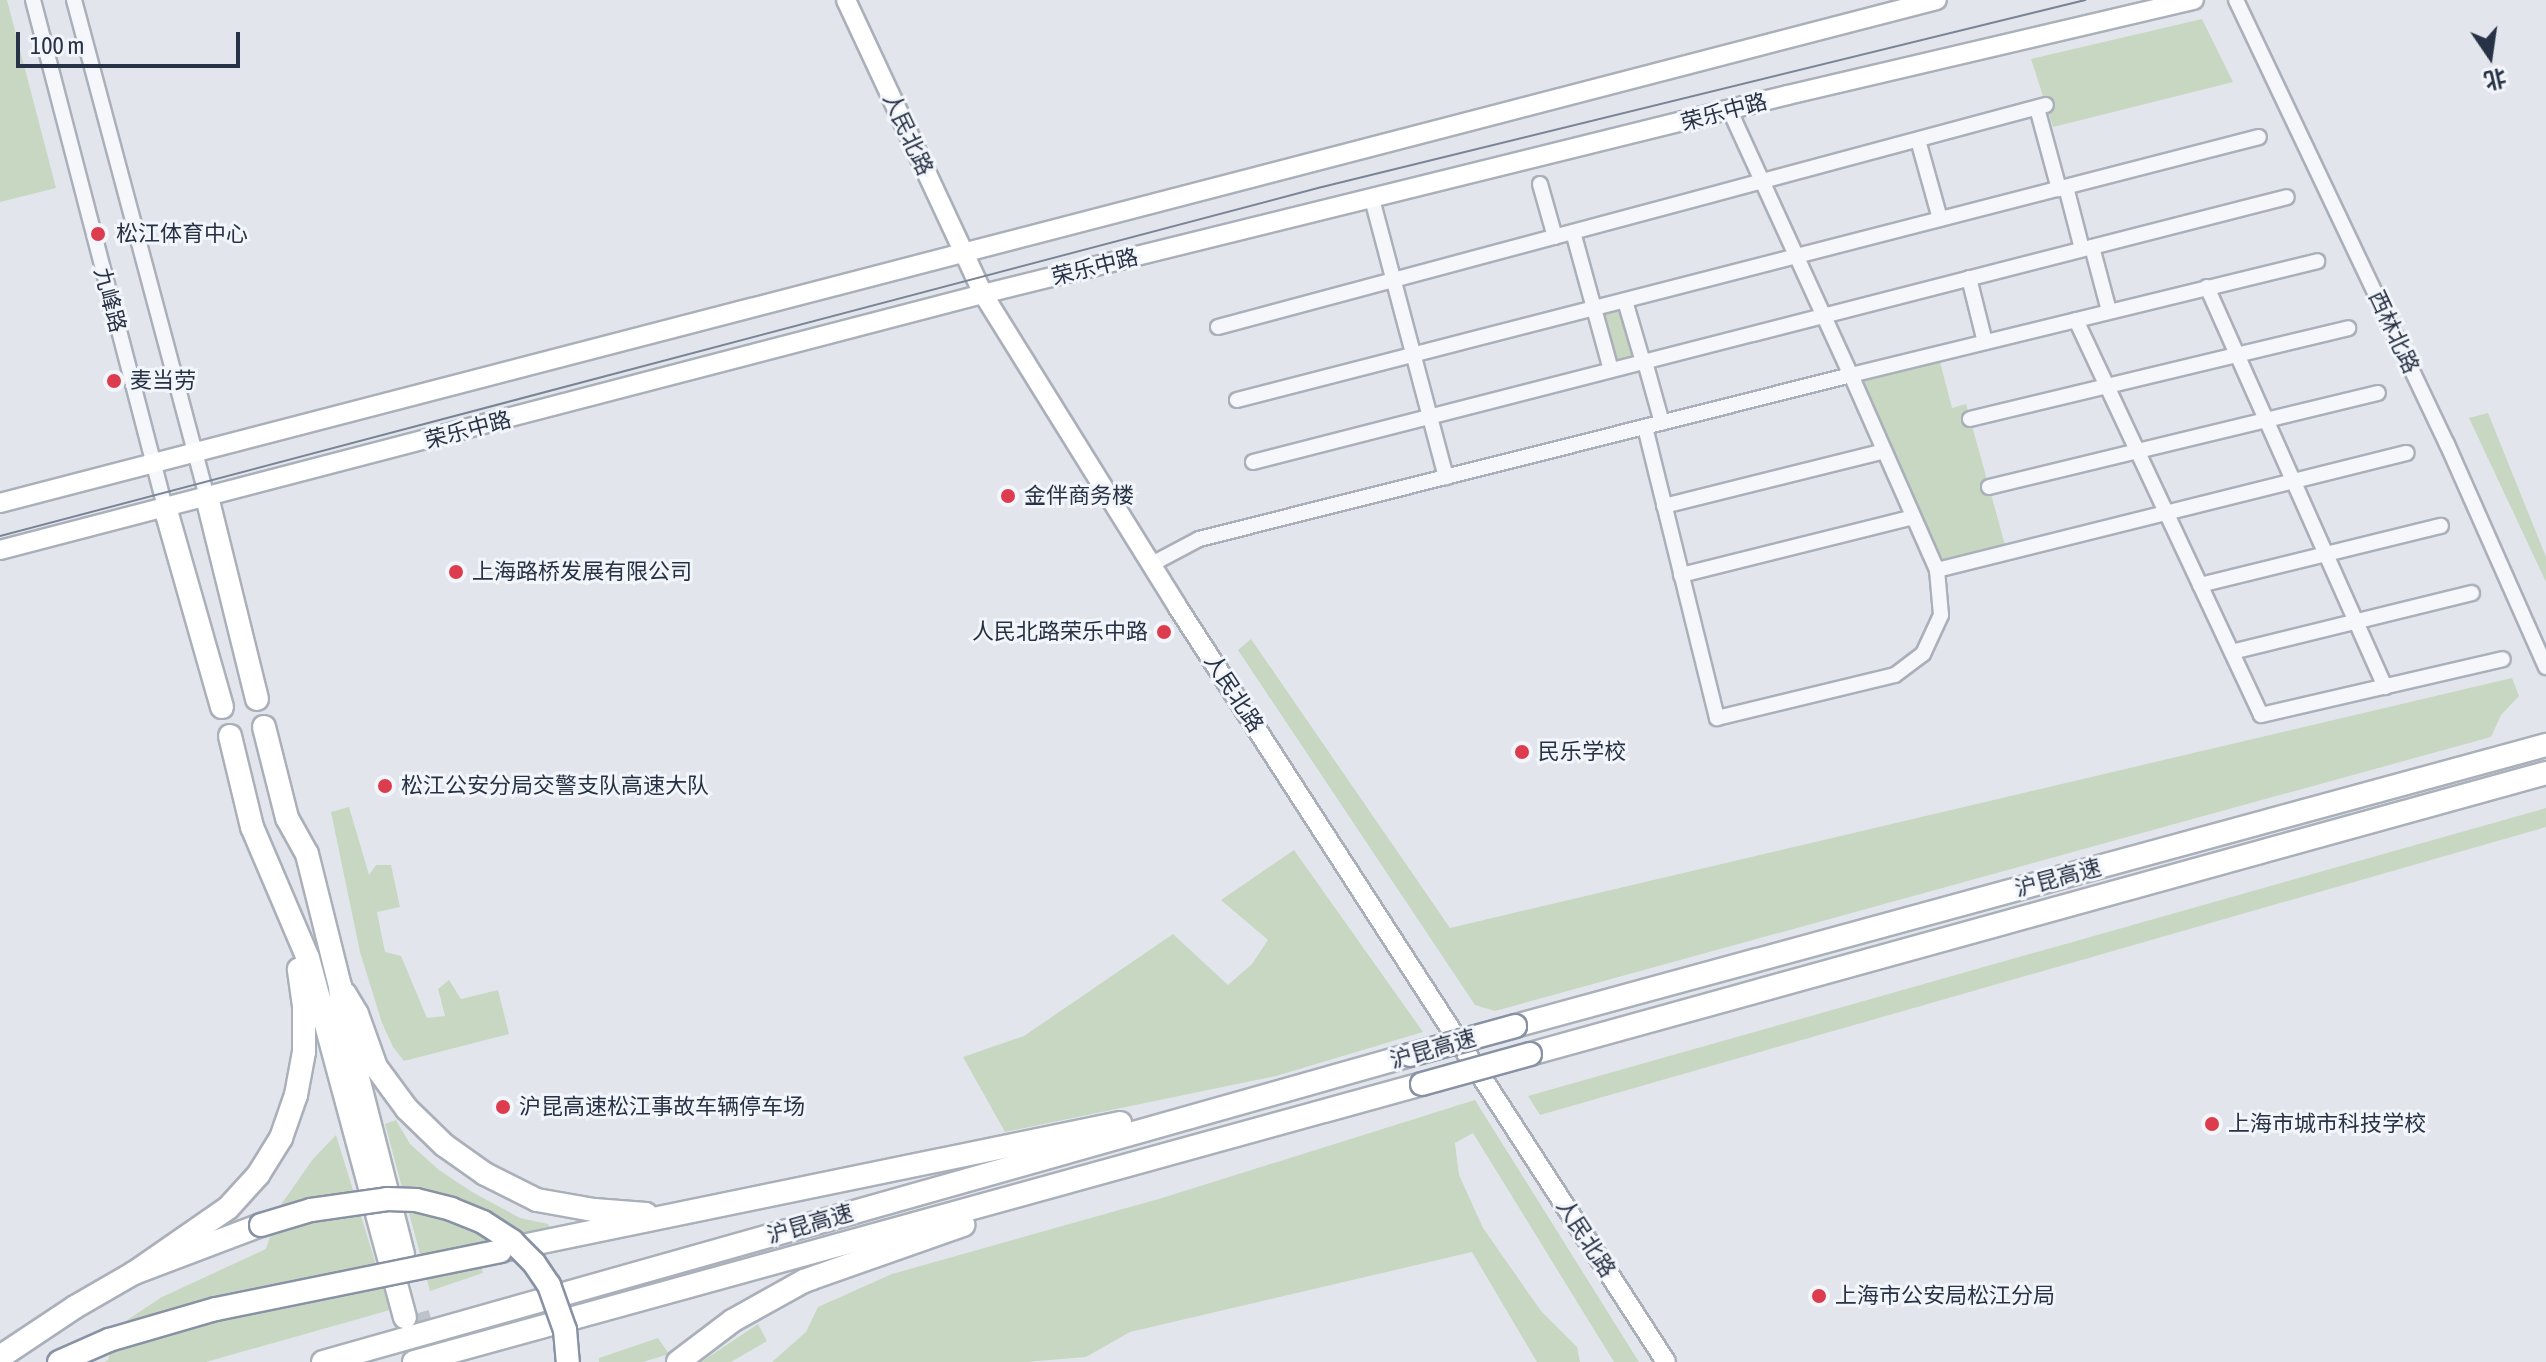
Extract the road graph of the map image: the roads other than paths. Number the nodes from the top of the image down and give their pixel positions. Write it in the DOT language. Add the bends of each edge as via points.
graph roads {
  1 [pos="33,0"];
  2 [pos="74,0"];
  3 [pos="846,0"];
  4 [pos="1937,0"];
  5 [pos="2194,0"];
  6 [pos="2236,0"];
  7 [pos="1730,111"];
  8 [pos="2259,137"];
  9 [pos="1918,140"];
  10 [pos="1762,181"];
  11 [pos="1540,184"];
  12 [pos="2062,188"];
  13 [pos="2287,197"];
  14 [pos="1372,199"];
  15 [pos="1940,219"];
  16 [pos="1573,232"];
  17 [pos="1555,237"];
  18 [pos="2087,248"];
  19 [pos="964,255"];
  20 [pos="1797,257"];
  21 [pos="2317,261"];
  22 [pos="1969,278"];
  23 [pos="1393,280"];
  24 [pos="2207,287"];
  25 [pos="983,294"];
  26 [pos="1625,301"];
  27 [pos="1595,308"];
  28 [pos="2109,311"];
  29 [pos="1823,316"];
  30 [pos="2076,320"];
  31 [pos="1218,327"];
  32 [pos="2348,328"];
  33 [pos="1985,342"];
  34 [pos="2236,354"];
  35 [pos="1413,355"];
  36 [pos="1644,362"];
  37 [pos="1611,370"];
  38 [pos="1851,375"];
  39 [pos="2107,386"];
  40 [pos="2378,393"];
  41 [pos="1237,400"];
  42 [pos="1430,417"];
  43 [pos="1970,419"];
  44 [pos="2266,420"];
  45 [pos="1662,423"];
  46 [pos="1645,427"];
  47 [pos="1884,451"];
  48 [pos="2138,451"];
  49 [pos="194,452"];
  50 [pos="2407,453"];
  51 [pos="1253,462"];
  52 [pos="153,464"];
  53 [pos="1446,477"];
  54 [pos="2293,481"];
  55 [pos="1989,487"];
  56 [pos="207,497"];
  57 [pos="0,503"];
  58 [pos="1664,506"];
  59 [pos="165,507"];
  60 [pos="2166,513"];
  61 [pos="1913,517"];
  62 [pos="2441,526"];
  63 [pos="0,550"];
  64 [pos="2326,554"];
  65 [pos="1152,564"];
  66 [pos="1937,570"];
  67 [pos="1681,575"];
  68 [pos="2200,585"];
  69 [pos="2472,593"];
  70 [pos="2356,622"];
  71 [pos="2232,652"];
  72 [pos="2503,659"];
  73 [pos="2546,667"];
  74 [pos="2385,687"];
  75 [pos="257,699"];
  76 [pos="222,707"];
  77 [pos="264,727"];
  78 [pos="230,736"];
  79 [pos="2546,745"];
  80 [pos="2546,773"];
  81 [pos="295,924"];
  82 [pos="340,986"];
  83 [pos="1263,1096"];
  84 [pos="1270,1126"];
  85 [pos="699,1211"];
  86 [pos="134,1273"];
  87 [pos="611,1307"];
  88 [pos="0,1357"];
  89 [pos="59,1362"];
  90 [pos="323,1362"];
  91 [pos="414,1362"];
  92 [pos="439,1362"];
  93 [pos="568,1362"];
  94 [pos="678,1362"];
  95 [pos="1666,1362"];
  1 -- 52 [label="street, 九峰路"];
  2 -- 49 [label="street, 九峰路"];
  3 -- 19 [label="main road, 人民北路"];
  4 -- 19 [label="main road, 荣乐中路"];
  5 -- 7 [label="main road, 荣乐中路"];
  6 -- 73 [label="street, 西林北路" via="2447,444"];
  7 -- 10 [label="street"];
  7 -- 14 [label="main road, 荣乐中路"];
  8 -- 12 [label="street"];
  9 -- 10 [label="street"];
  9 -- 12 [label="street" via="2042,107"];
  9 -- 15 [label="street"];
  10 -- 16 [label="street"];
  10 -- 20 [label="street"];
  11 -- 17 [label="street"];
  12 -- 15 [label="street"];
  12 -- 18 [label="street"];
  13 -- 18 [label="street"];
  14 -- 23 [label="street"];
  14 -- 25 [label="main road, 荣乐中路"];
  15 -- 20 [label="street"];
  16 -- 17 [label="street"];
  16 -- 27 [label="street"];
  17 -- 23 [label="street"];
  18 -- 22 [label="street"];
  18 -- 28 [label="street"];
  19 -- 25 [label="main road, 人民北路"];
  19 -- 49 [label="main road, 荣乐中路"];
  20 -- 26 [label="street"];
  20 -- 29 [label="street"];
  21 -- 24 [label="street"];
  22 -- 29 [label="street"];
  22 -- 33 [label="street"];
  23 -- 31 [label="street"];
  23 -- 35 [label="street"];
  24 -- 28 [label="street"];
  24 -- 34 [label="street"];
  25 -- 56 [label="main road, 荣乐中路"];
  25 -- 65 [label="main road, 人民北路"];
  26 -- 27 [label="street"];
  26 -- 36 [label="street"];
  27 -- 35 [label="street"];
  27 -- 37 [label="street"];
  28 -- 30 [label="street"];
  29 -- 36 [label="street"];
  29 -- 38 [label="street"];
  30 -- 33 [label="street"];
  30 -- 39 [label="street"];
  32 -- 34 [label="street"];
  33 -- 38 [label="street"];
  34 -- 39 [label="street"];
  34 -- 44 [label="street"];
  35 -- 41 [label="street"];
  35 -- 42 [label="street"];
  36 -- 37 [label="street"];
  36 -- 45 [label="street"];
  37 -- 42 [label="street"];
  38 -- 45 [label="street"];
  38 -- 47 [label="street"];
  39 -- 43 [label="street"];
  39 -- 48 [label="street"];
  40 -- 44 [label="street"];
  42 -- 51 [label="street"];
  42 -- 53 [label="street"];
  44 -- 48 [label="street"];
  44 -- 54 [label="street"];
  45 -- 46 [label="street"];
  46 -- 53 [label="street"];
  46 -- 58 [label="street"];
  47 -- 58 [label="street"];
  47 -- 61 [label="street"];
  48 -- 55 [label="street"];
  48 -- 60 [label="street"];
  49 -- 52 [label="main road, 荣乐中路"];
  49 -- 56 [label="street, 九峰路"];
  50 -- 54 [label="street"];
  52 -- 57 [label="main road, 荣乐中路"];
  52 -- 59 [label="street, 九峰路"];
  53 -- 65 [label="street" via="1199,539"];
  54 -- 60 [label="street"];
  54 -- 64 [label="street"];
  56 -- 59 [label="main road, 荣乐中路"];
  56 -- 75 [label="highway"];
  58 -- 67 [label="street"];
  59 -- 63 [label="main road, 荣乐中路"];
  59 -- 76 [label="highway"];
  60 -- 66 [label="street"];
  60 -- 68 [label="street"];
  61 -- 66 [label="street"];
  61 -- 67 [label="street"];
  62 -- 64 [label="street"];
  64 -- 68 [label="street"];
  64 -- 70 [label="street"];
  65 -- 95 [label="main road, 人民北路"];
  66 -- 67 [label="street" via="1941,615 1923,654 1895,675 1717,718"];
  68 -- 71 [label="street"];
  69 -- 70 [label="street"];
  70 -- 71 [label="street"];
  70 -- 74 [label="street"];
  71 -- 74 [label="street" via="2261,715"];
  72 -- 74 [label="street"];
  77 -- 82 [label="highway" via="287,818 307,854"];
  78 -- 81 [label="highway" via="252,827"];
  79 -- 83 [label="highway, 沪昆高速, bridge"];
  80 -- 84 [label="highway, 沪昆高速, bridge"];
  81 -- 82 [label="highway" via="412,1315 343,1019"];
  81 -- 86 [label="highway" via="304,1052 281,1138 228,1208"];
  82 -- 85 [label="highway" via="357,1014 376,1067 407,1109 485,1174 537,1200 594,1210"];
  83 -- 85 [label="highway"];
  83 -- 90 [label="highway, 沪昆高速"];
  84 -- 87 [label="highway, 沪昆高速"];
  84 -- 94 [label="highway" via="804,1281 732,1321"];
  85 -- 89 [label="highway, bridge" via="202,1312 109,1340"];
  86 -- 88 [label="highway"];
  86 -- 93 [label="highway, bridge" via="311,1210 416,1200 483,1222 512,1241 549,1285 565,1330"];
  87 -- 91 [label="highway, 沪昆高速"];
  87 -- 92 [label="highway"];
}
